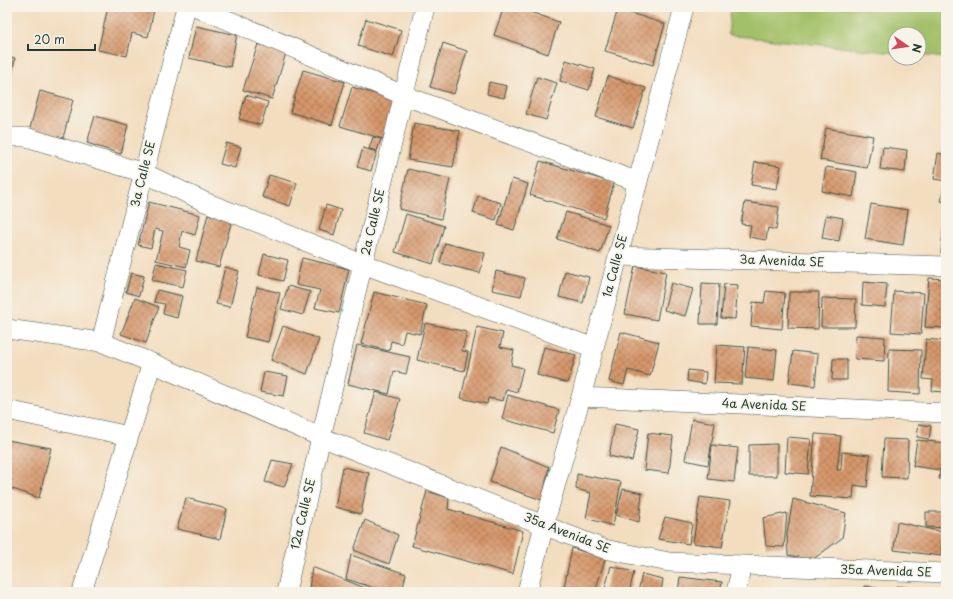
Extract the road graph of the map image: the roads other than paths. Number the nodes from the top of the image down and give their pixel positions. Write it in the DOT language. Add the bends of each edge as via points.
graph roads {
  1 [pos="186,7"];
  2 [pos="197,7"];
  3 [pos="424,7"];
  4 [pos="680,8"];
  5 [pos="403,95"];
  6 [pos="7,137"];
  7 [pos="144,173"];
  8 [pos="638,182"];
  9 [pos="618,256"];
  10 [pos="363,264"];
  11 [pos="946,266"];
  12 [pos="7,328"];
  13 [pos="100,342"];
  14 [pos="594,348"];
  15 [pos="152,363"];
  16 [pos="581,397"];
  17 [pos="7,410"];
  18 [pos="946,412"];
  19 [pos="129,436"];
  20 [pos="321,436"];
  21 [pos="544,525"];
  22 [pos="742,566"];
  23 [pos="946,573"];
  24 [pos="82,592"];
  25 [pos="286,592"];
  26 [pos="527,592"];
  27 [pos="736,592"];
  1 -- 7 [label="street, 3a Calle SE"];
  2 -- 5 [label="street"];
  3 -- 5 [label="street, 2a Calle SE"];
  4 -- 8 [label="street, 1a Calle SE"];
  5 -- 8 [label="street"];
  5 -- 10 [label="street, 2a Calle SE"];
  6 -- 7 [label="street" via="26,137"];
  7 -- 10 [label="street" via="205,202"];
  7 -- 13 [label="street, 3a Calle SE"];
  8 -- 9 [label="street, 1a Calle SE"];
  9 -- 11 [label="street, 3a Avenida SE"];
  9 -- 14 [label="street, 1a Calle SE"];
  10 -- 14 [label="street"];
  10 -- 20 [label="street, 2a Calle SE"];
  12 -- 13 [label="street, 35a Avenida SE"];
  13 -- 15 [label="street, 35a Avenida SE"];
  14 -- 16 [label="street, 1a Calle SE"];
  15 -- 19 [label="street"];
  15 -- 20 [label="street, 35a Avenida SE"];
  16 -- 18 [label="street, 4a Avenida SE"];
  16 -- 21 [label="street, 1a Calle SE"];
  17 -- 19 [label="street"];
  19 -- 24 [label="street"];
  20 -- 21 [label="street, 35a Avenida SE"];
  20 -- 25 [label="street, 12a Calle SE"];
  21 -- 22 [label="street, 35a Avenida SE" via="618,552 669,562"];
  21 -- 26 [label="street, 1a Calle SE"];
  22 -- 23 [label="street, 35a Avenida SE"];
  22 -- 27 [label="street"];
}
